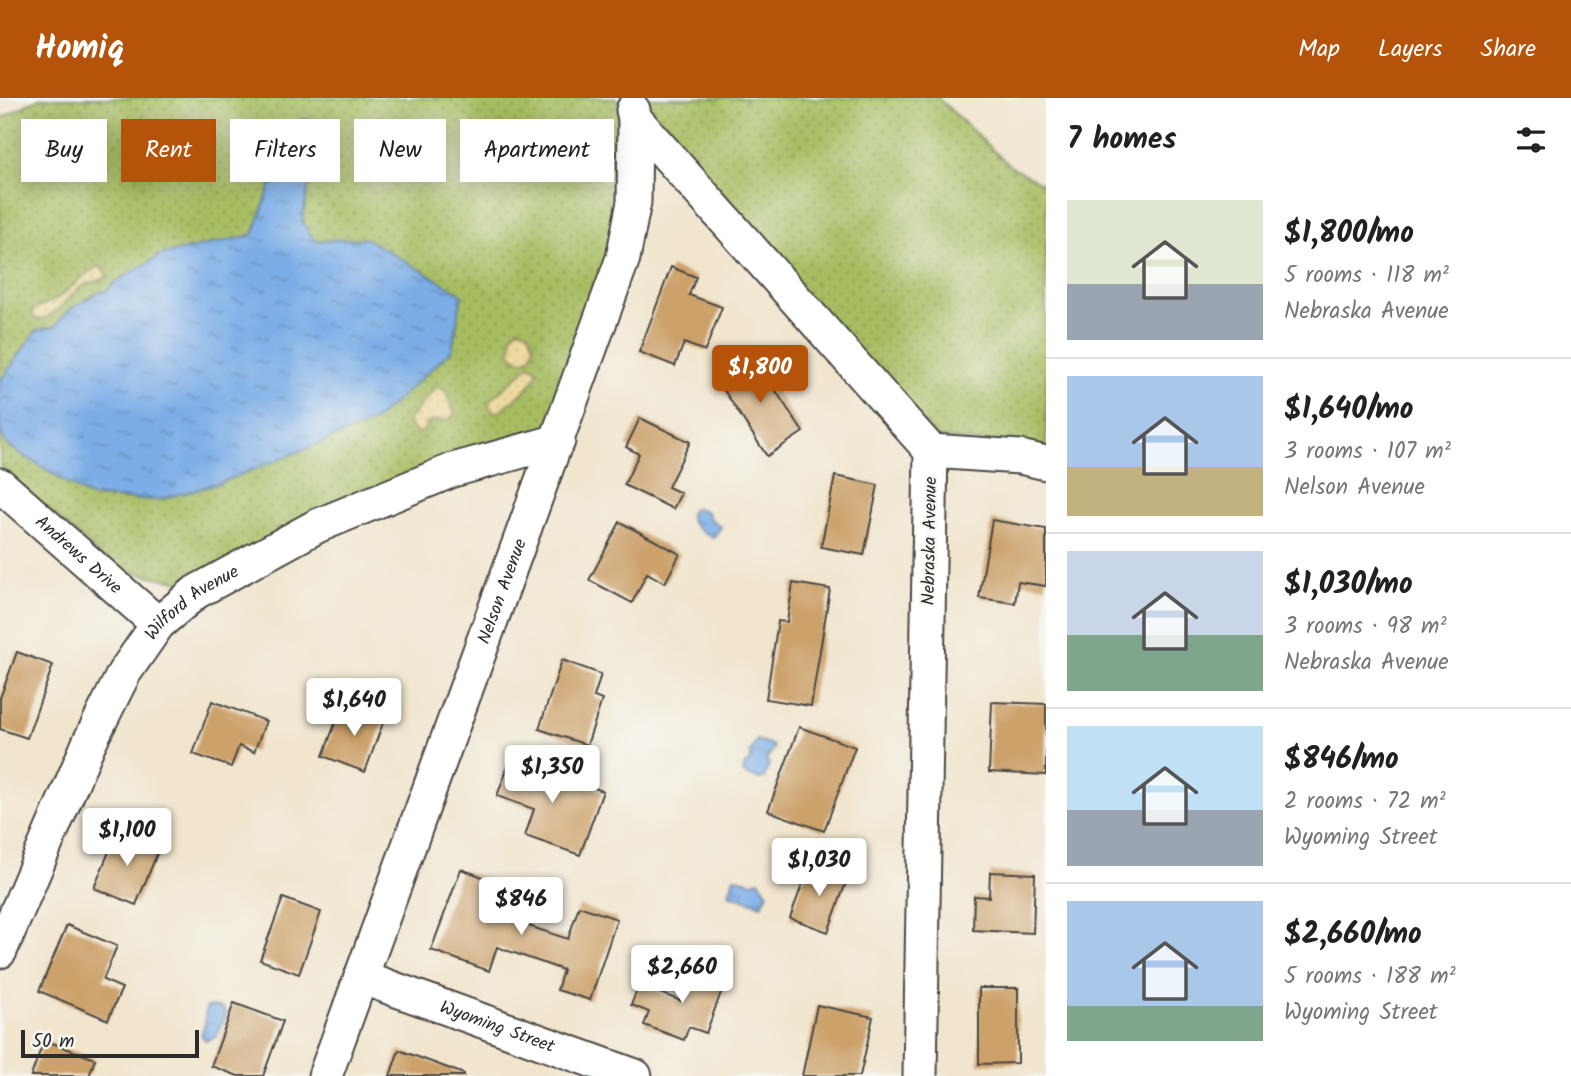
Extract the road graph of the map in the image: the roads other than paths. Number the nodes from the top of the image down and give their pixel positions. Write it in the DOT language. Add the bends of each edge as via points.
graph roads {
  1 [pos="632,109"];
  2 [pos="558,442"];
  3 [pos="931,451"];
  4 [pos="1046,463"];
  5 [pos="0,485"];
  6 [pos="158,624"];
  7 [pos="0,951"];
  8 [pos="361,977"];
  9 [pos="325,1076"];
  10 [pos="635,1076"];
  11 [pos="920,1076"];
  1 -- 2 [label="street, Nelson Avenue" via="634,202 624,258"];
  1 -- 3 [label="street, Nebraska Avenue"];
  2 -- 6 [label="street, Wilford Avenue" via="453,470 317,526 196,592"];
  2 -- 8 [label="street, Nelson Avenue"];
  3 -- 4 [label="street"];
  3 -- 11 [label="street, Nebraska Avenue"];
  5 -- 6 [label="street, Andrews Drive"];
  6 -- 7 [label="street, Wilford Avenue" via="124,673 89,743"];
  8 -- 9 [label="street, Nelson Avenue"];
  8 -- 10 [label="street, Wyoming Street"];
}
